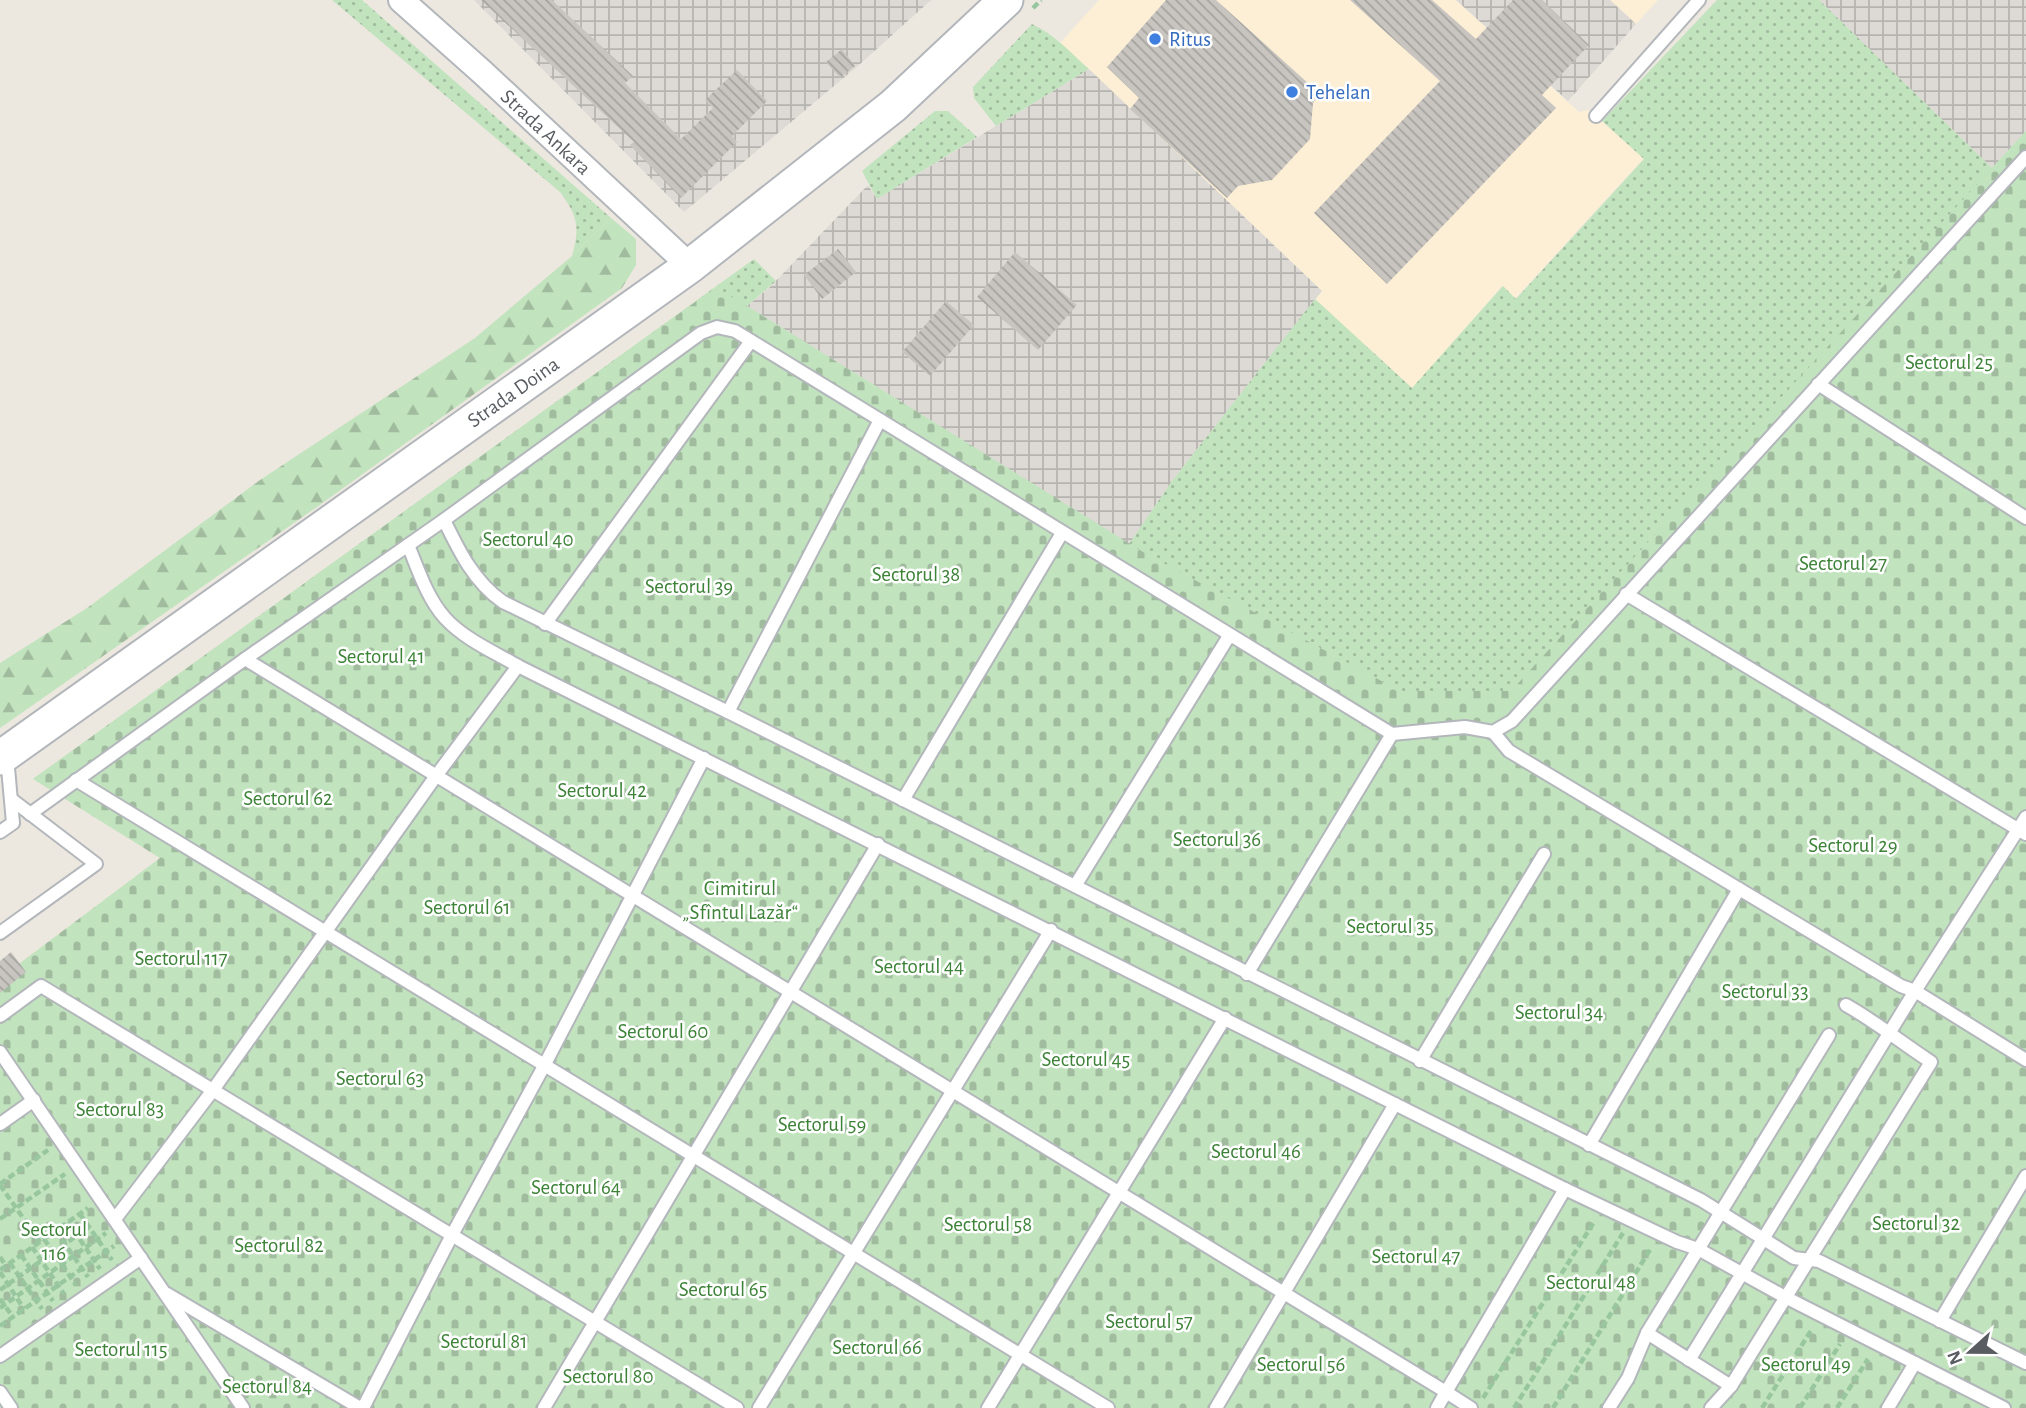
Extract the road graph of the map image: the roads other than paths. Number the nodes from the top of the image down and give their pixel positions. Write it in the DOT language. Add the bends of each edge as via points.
graph roads {
  1 [pos="401,0"];
  2 [pos="1006,0"];
  3 [pos="1699,0"];
  4 [pos="1596,116"];
  5 [pos="2026,157"];
  6 [pos="690,266"];
  7 [pos="751,341"];
  8 [pos="1818,384"];
  9 [pos="880,421"];
  10 [pos="2026,518"];
  11 [pos="444,520"];
  12 [pos="1062,533"];
  13 [pos="408,545"];
  14 [pos="1626,594"];
  15 [pos="545,624"];
  16 [pos="1229,635"];
  17 [pos="245,659"];
  18 [pos="518,666"];
  19 [pos="728,712"];
  20 [pos="1493,732"];
  21 [pos="1392,734"];
  22 [pos="4,756"];
  23 [pos="704,758"];
  24 [pos="436,776"];
  25 [pos="76,780"];
  26 [pos="11,799"];
  27 [pos="902,800"];
  28 [pos="30,814"];
  29 [pos="2026,817"];
  30 [pos="2022,831"];
  31 [pos="0,832"];
  32 [pos="878,844"];
  33 [pos="1544,853"];
  34 [pos="1075,886"];
  35 [pos="1739,889"];
  36 [pos="632,894"];
  37 [pos="1051,930"];
  38 [pos="326,931"];
  39 [pos="0,933"];
  40 [pos="1247,974"];
  41 [pos="1915,991"];
  42 [pos="790,992"];
  43 [pos="1846,1005"];
  44 [pos="0,1016"];
  45 [pos="1225,1018"];
  46 [pos="1829,1035"];
  47 [pos="1889,1035"];
  48 [pos="0,1052"];
  49 [pos="2026,1060"];
  50 [pos="1420,1061"];
  51 [pos="544,1066"];
  52 [pos="213,1090"];
  53 [pos="952,1090"];
  54 [pos="34,1100"];
  55 [pos="1395,1104"];
  56 [pos="0,1124"];
  57 [pos="1588,1145"];
  58 [pos="693,1156"];
  59 [pos="2026,1176"];
  60 [pos="1565,1189"];
  61 [pos="1119,1194"];
  62 [pos="1721,1213"];
  63 [pos="112,1225"];
  64 [pos="452,1235"];
  65 [pos="1763,1239"];
  66 [pos="1698,1249"];
  67 [pos="853,1254"];
  68 [pos="141,1258"];
  69 [pos="1808,1260"];
  70 [pos="1742,1274"];
  71 [pos="163,1291"];
  72 [pos="1284,1294"];
  73 [pos="1785,1297"];
  74 [pos="1940,1321"];
  75 [pos="595,1322"];
  76 [pos="1647,1334"];
  77 [pos="1021,1355"];
  78 [pos="0,1356"];
  79 [pos="1689,1360"];
  80 [pos="1915,1363"];
  81 [pos="2026,1363"];
  82 [pos="1731,1386"];
  83 [pos="0,1392"];
  84 [pos="1446,1392"];
  85 [pos="1475,1406"];
  86 [pos="11,1408"];
  87 [pos="243,1408"];
  88 [pos="362,1408"];
  89 [pos="544,1408"];
  90 [pos="737,1408"];
  91 [pos="759,1408"];
  92 [pos="988,1408"];
  93 [pos="1108,1408"];
  94 [pos="1216,1408"];
  95 [pos="1437,1408"];
  96 [pos="1609,1408"];
  97 [pos="1711,1408"];
  98 [pos="1888,1408"];
  99 [pos="2004,1408"];
  1 -- 6 [label="street, Strada Ankara"];
  2 -- 6 [label="main road, Strada Doina" via="893,106"];
  3 -- 4 [label="lane"];
  5 -- 8 [label="lane"];
  6 -- 22 [label="main road, Strada Doina"];
  7 -- 9 [label="lane"];
  7 -- 11 [label="lane" via="725,328 708,329"];
  7 -- 15 [label="lane"];
  8 -- 10 [label="lane"];
  8 -- 14 [label="lane"];
  9 -- 12 [label="lane"];
  9 -- 19 [label="lane"];
  11 -- 13 [label="lane"];
  11 -- 15 [label="lane" via="490,593"];
  12 -- 16 [label="lane"];
  12 -- 27 [label="lane"];
  13 -- 17 [label="lane"];
  13 -- 18 [label="lane" via="446,619"];
  14 -- 20 [label="lane" via="1512,721"];
  14 -- 30 [label="lane"];
  15 -- 19 [label="lane"];
  16 -- 21 [label="lane"];
  16 -- 34 [label="lane"];
  17 -- 24 [label="lane"];
  17 -- 25 [label="lane"];
  18 -- 23 [label="lane"];
  18 -- 24 [label="lane"];
  19 -- 27 [label="lane"];
  20 -- 21 [label="lane" via="1465,727"];
  20 -- 35 [label="lane" via="1509,751"];
  21 -- 40 [label="lane"];
  22 -- 26 [label="lane"];
  23 -- 32 [label="lane"];
  23 -- 36 [label="lane"];
  24 -- 36 [label="lane"];
  24 -- 38 [label="lane"];
  25 -- 28 [label="lane"];
  25 -- 38 [label="lane"];
  26 -- 28 [label="lane"];
  26 -- 31 [label="lane" via="13,823"];
  27 -- 34 [label="lane"];
  28 -- 39 [label="lane" via="96,864"];
  29 -- 30 [label="lane"];
  30 -- 41 [label="lane"];
  32 -- 37 [label="lane"];
  32 -- 42 [label="lane"];
  33 -- 50 [label="lane"];
  34 -- 40 [label="lane"];
  35 -- 41 [label="lane"];
  35 -- 57 [label="lane"];
  36 -- 42 [label="lane"];
  36 -- 51 [label="lane"];
  37 -- 45 [label="lane"];
  37 -- 53 [label="lane"];
  38 -- 51 [label="lane"];
  38 -- 52 [label="lane"];
  40 -- 50 [label="lane"];
  41 -- 47 [label="lane"];
  41 -- 49 [label="lane"];
  42 -- 53 [label="lane"];
  42 -- 58 [label="lane"];
  43 -- 47 [label="lane"];
  44 -- 52 [label="lane" via="41,986"];
  45 -- 55 [label="lane"];
  45 -- 61 [label="lane"];
  46 -- 62 [label="lane"];
  47 -- 65 [label="lane"];
  47 -- 69 [label="lane" via="1931,1062"];
  48 -- 54 [label="lane"];
  50 -- 57 [label="lane"];
  51 -- 58 [label="lane"];
  51 -- 64 [label="lane"];
  52 -- 63 [label="lane"];
  52 -- 64 [label="lane"];
  53 -- 61 [label="lane"];
  53 -- 67 [label="lane"];
  54 -- 56 [label="lane"];
  54 -- 63 [label="lane"];
  55 -- 60 [label="lane"];
  55 -- 72 [label="lane"];
  57 -- 62 [label="lane"];
  58 -- 67 [label="lane"];
  58 -- 75 [label="lane"];
  59 -- 74 [label="lane"];
  60 -- 66 [label="lane"];
  60 -- 84 [label="lane"];
  61 -- 72 [label="lane"];
  61 -- 77 [label="lane"];
  62 -- 65 [label="lane"];
  62 -- 66 [label="lane"];
  63 -- 68 [label="lane"];
  64 -- 75 [label="lane"];
  64 -- 88 [label="lane"];
  65 -- 69 [label="lane" via="1794,1258"];
  65 -- 70 [label="lane"];
  66 -- 70 [label="lane"];
  66 -- 76 [label="lane"];
  67 -- 77 [label="lane"];
  67 -- 91 [label="lane"];
  68 -- 71 [label="lane"];
  68 -- 78 [label="lane"];
  69 -- 73 [label="lane"];
  69 -- 74 [label="lane" via="1819,1261"];
  70 -- 73 [label="lane"];
  70 -- 79 [label="lane"];
  71 -- 87 [label="lane"];
  71 -- 88 [label="lane"];
  72 -- 84 [label="lane"];
  72 -- 94 [label="lane"];
  73 -- 80 [label="lane"];
  73 -- 82 [label="lane"];
  74 -- 81 [label="lane"];
  75 -- 89 [label="lane"];
  75 -- 90 [label="lane"];
  76 -- 79 [label="lane"];
  76 -- 96 [label="lane"];
  77 -- 92 [label="lane"];
  77 -- 93 [label="lane"];
  79 -- 82 [label="lane"];
  80 -- 98 [label="lane"];
  80 -- 99 [label="lane"];
  82 -- 97 [label="lane"];
  83 -- 86 [label="lane"];
  84 -- 85 [label="lane"];
  84 -- 95 [label="lane"];
}
